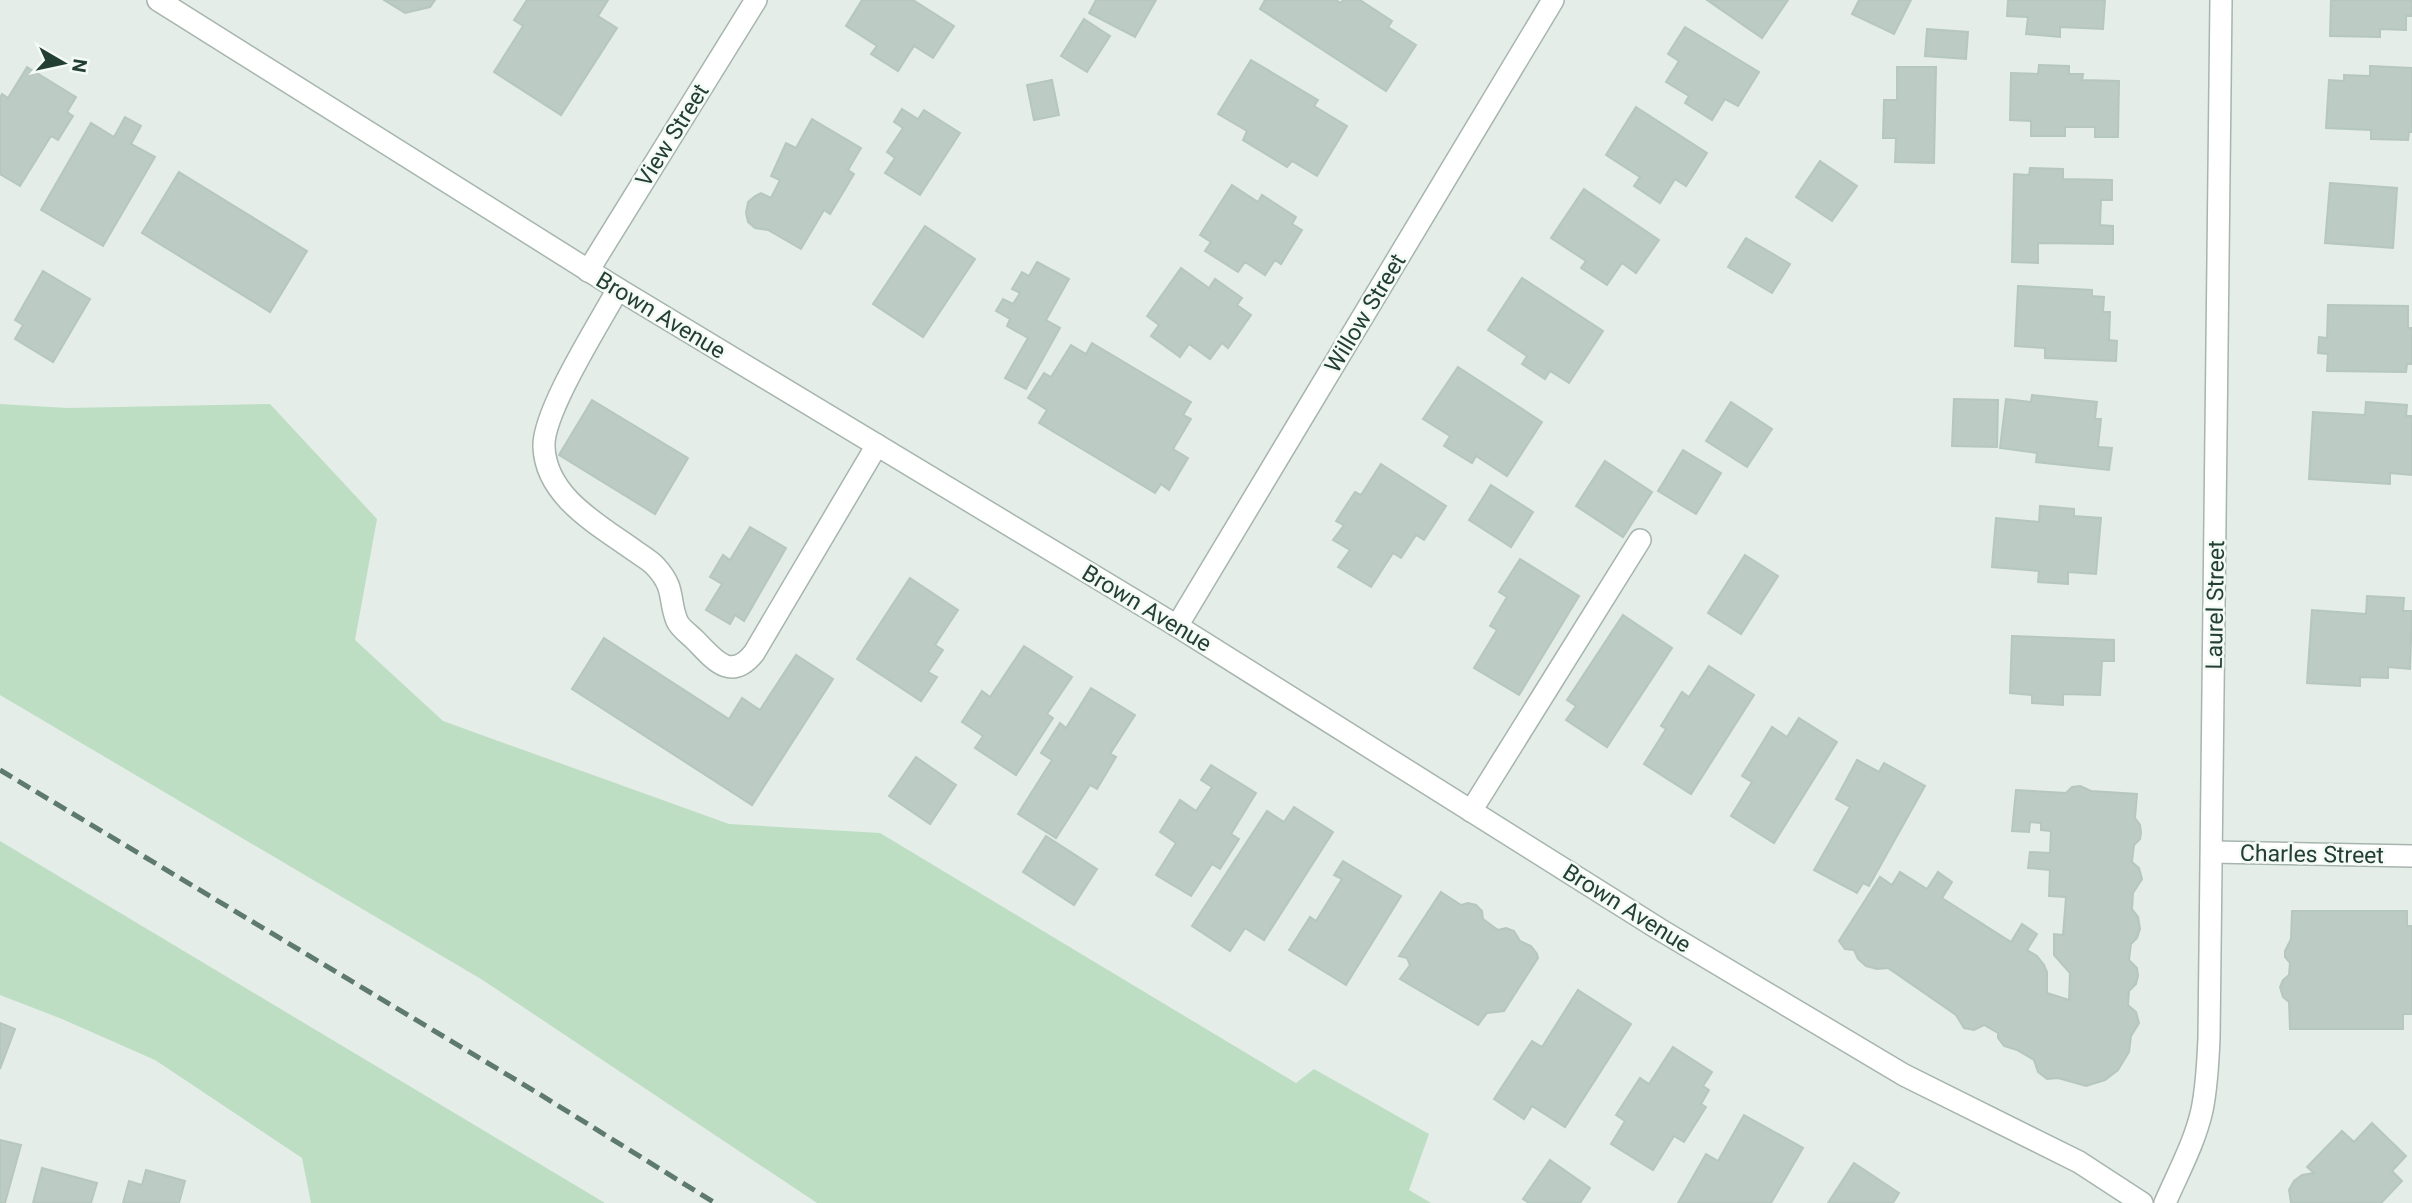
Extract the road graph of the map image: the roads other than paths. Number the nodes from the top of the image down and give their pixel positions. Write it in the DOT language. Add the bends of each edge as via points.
graph roads {
  1 [pos="158,0"];
  2 [pos="755,0"];
  3 [pos="1553,0"];
  4 [pos="2221,0"];
  5 [pos="588,271"];
  6 [pos="618,289"];
  7 [pos="877,445"];
  8 [pos="1640,540"];
  9 [pos="1177,625"];
  10 [pos="1471,811"];
  11 [pos="2213,852"];
  12 [pos="2412,856"];
  13 [pos="2142,1203"];
  14 [pos="2165,1203"];
  1 -- 5 [label="street, Brown Avenue"];
  2 -- 5 [label="street, View Street"];
  3 -- 9 [label="street, Willow Street"];
  4 -- 11 [label="street, Laurel Street"];
  5 -- 6 [label="street, Brown Avenue"];
  6 -- 7 [label="street, Brown Avenue"];
  6 -- 7 [label="street" via="552,414 543,445 549,472 570,504 655,566 671,588 677,622 716,663 737,666 754,653"];
  7 -- 9 [label="street, Brown Avenue"];
  8 -- 10 [label="street"];
  9 -- 10 [label="street, Brown Avenue"];
  10 -- 13 [label="street, Brown Avenue" via="1895,1069 2079,1162"];
  11 -- 12 [label="street, Charles Street"];
  11 -- 14 [label="street, Laurel Street" via="2207,1076 2190,1147"];
}
